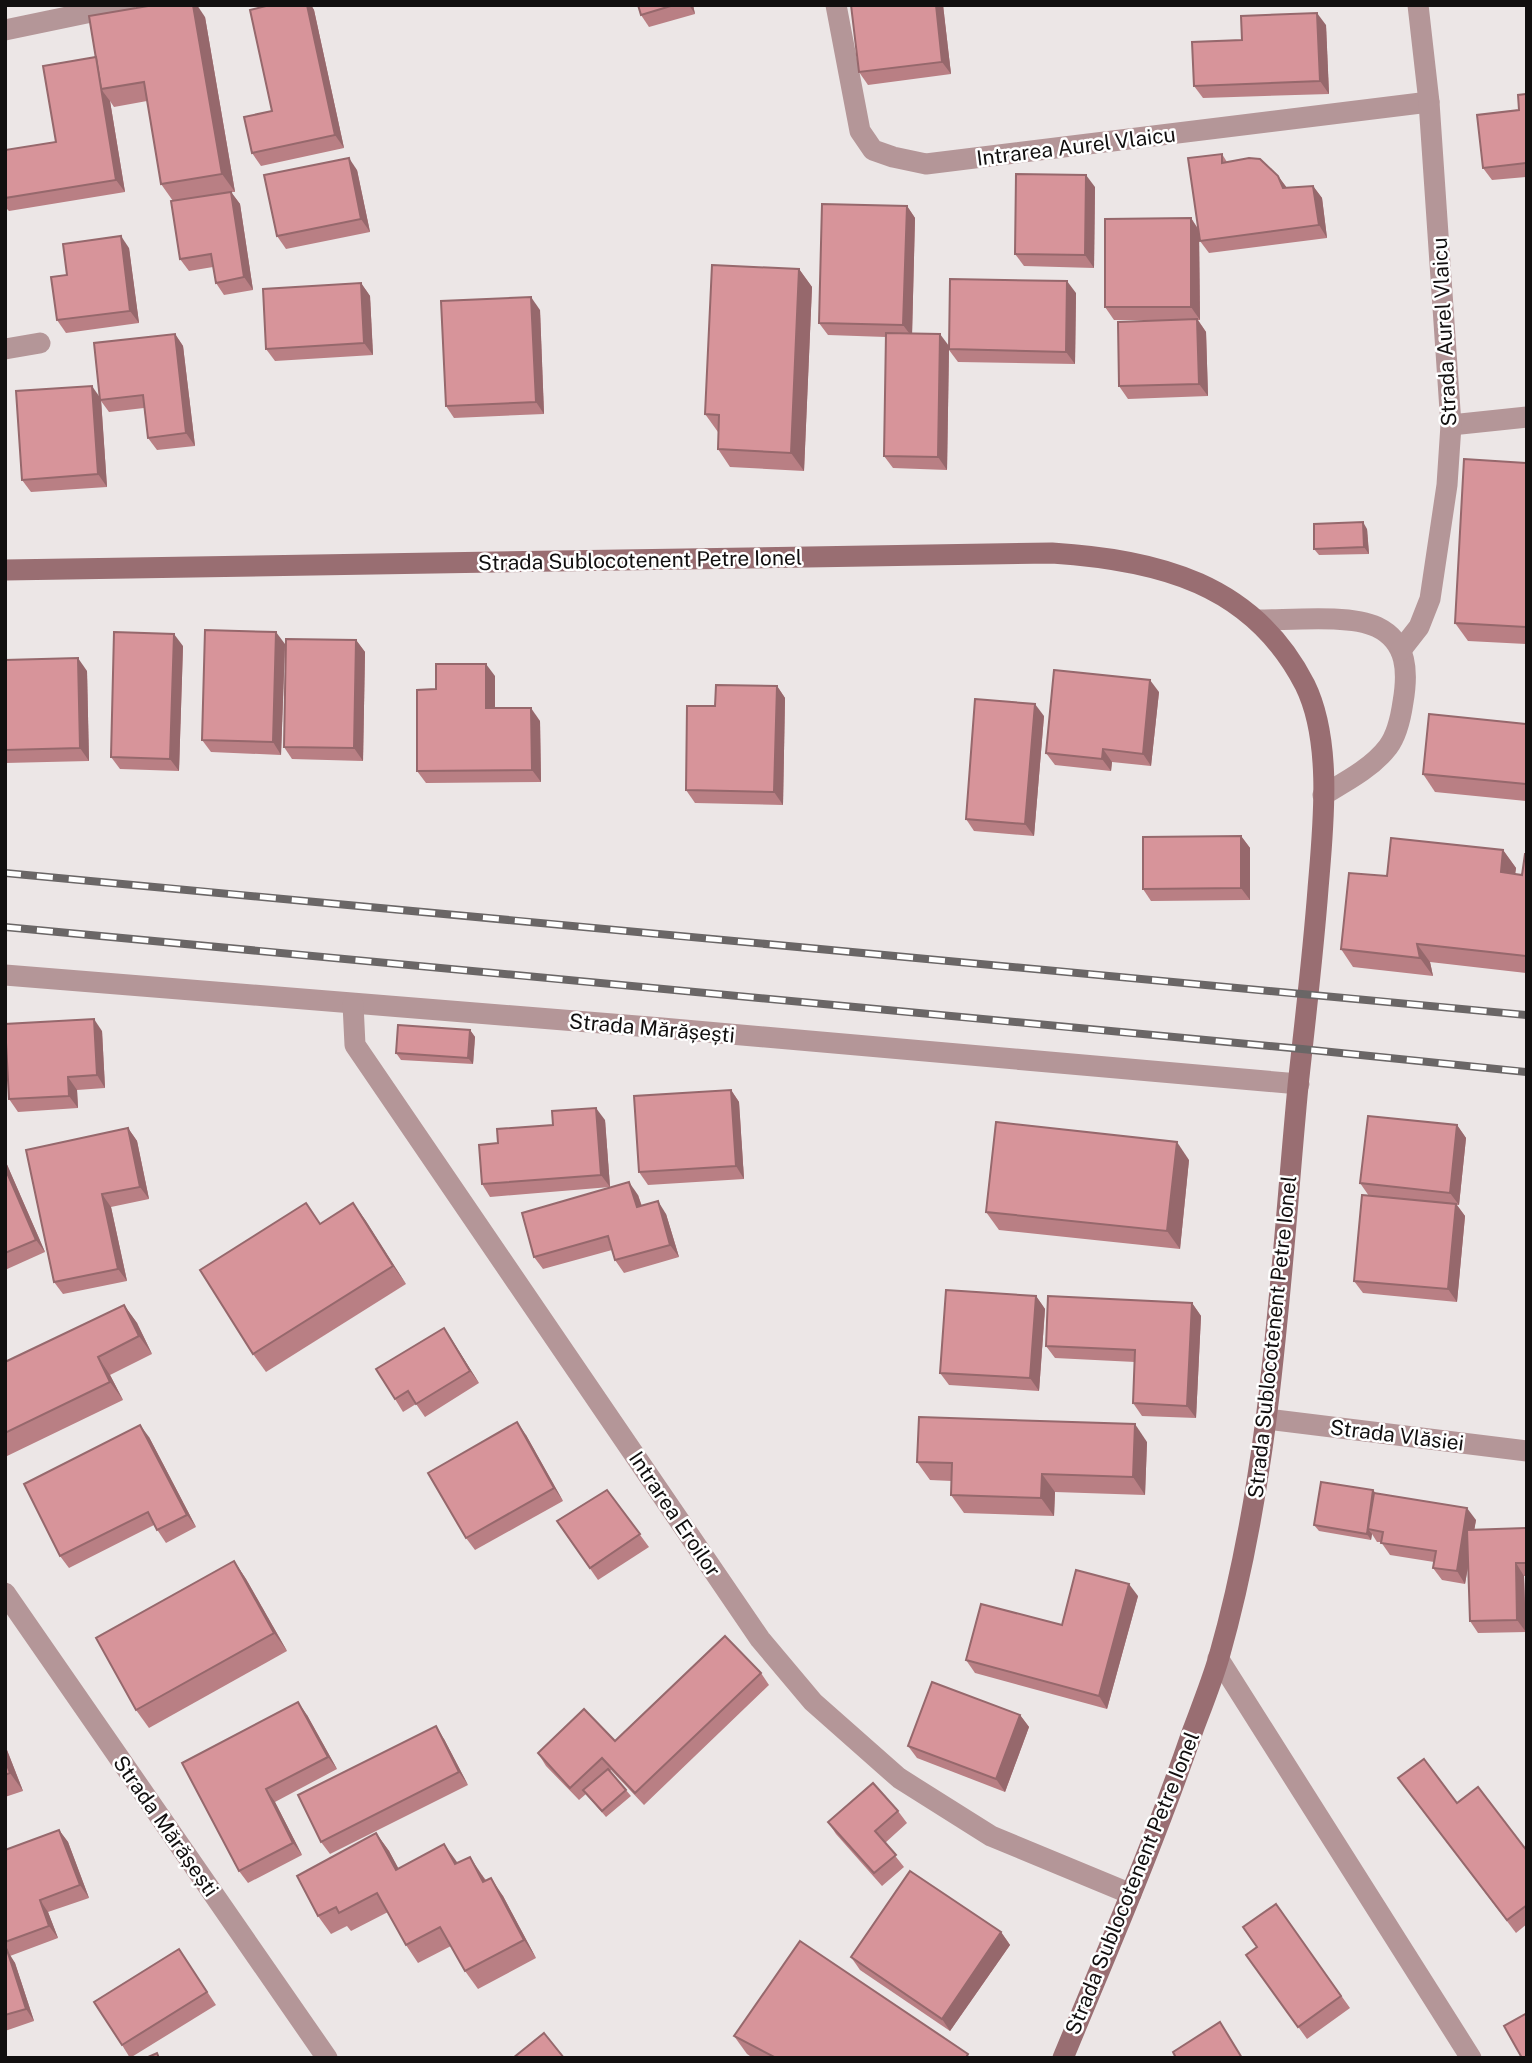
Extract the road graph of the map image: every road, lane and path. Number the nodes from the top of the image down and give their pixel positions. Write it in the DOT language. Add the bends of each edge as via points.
graph roads {
  1 [pos="125,5"];
  2 [pos="836,5"];
  3 [pos="1418,5"];
  4 [pos="5,30"];
  5 [pos="1429,103"];
  6 [pos="40,343"];
  7 [pos="5,349"];
  8 [pos="1527,417"];
  9 [pos="1451,425"];
  10 [pos="5,570"];
  11 [pos="1259,620"];
  12 [pos="1401,650"];
  13 [pos="1323,795"];
  14 [pos="5,975"];
  15 [pos="353,1004"];
  16 [pos="1299,1084"];
  17 [pos="1267,1419"];
  18 [pos="1527,1451"];
  19 [pos="5,1593"];
  20 [pos="1218,1658"];
  21 [pos="1131,1894"];
  22 [pos="327,2058"];
  23 [pos="1063,2058"];
  24 [pos="1471,2058"];
  1 -- 4 [label="street"];
  2 -- 5 [label="street, Intrarea Aurel Vlaicu" via="860,131 873,150 926,164"];
  3 -- 5 [label="street, Strada Aurel Vlaicu"];
  5 -- 9 [label="street, Strada Aurel Vlaicu"];
  6 -- 7 [label="street"];
  8 -- 9 [label="street"];
  9 -- 12 [label="street, Strada Aurel Vlaicu" via="1430,599 1419,627"];
  10 -- 11 [label="main road, Strada Sublocotenent Petre Ionel" via="1052,553 1092,555 1184,578 1207,586"];
  11 -- 12 [label="street" via="1359,622 1377,626"];
  11 -- 13 [label="main road, Strada Sublocotenent Petre Ionel" via="1280,644 1308,691 1319,735"];
  12 -- 13 [label="street" via="1406,684 1399,724 1389,746 1367,768"];
  13 -- 16 [label="main road, Strada Sublocotenent Petre Ionel"];
  14 -- 15 [label="street, Strada Mărășești"];
  15 -- 16 [label="street, Strada Mărășești"];
  15 -- 21 [label="street, Intrarea Eroilor" via="355,1045 760,1639 813,1702 900,1778 991,1836"];
  16 -- 17 [label="main road, Strada Sublocotenent Petre Ionel"];
  17 -- 18 [label="street, Strada Vlăsiei"];
  17 -- 20 [label="main road, Strada Sublocotenent Petre Ionel" via="1254,1500"];
  19 -- 22 [label="street, Strada Mărășești"];
  20 -- 21 [label="main road, Strada Sublocotenent Petre Ionel"];
  20 -- 24 [label="street"];
  21 -- 23 [label="main road, Strada Sublocotenent Petre Ionel"];
}
